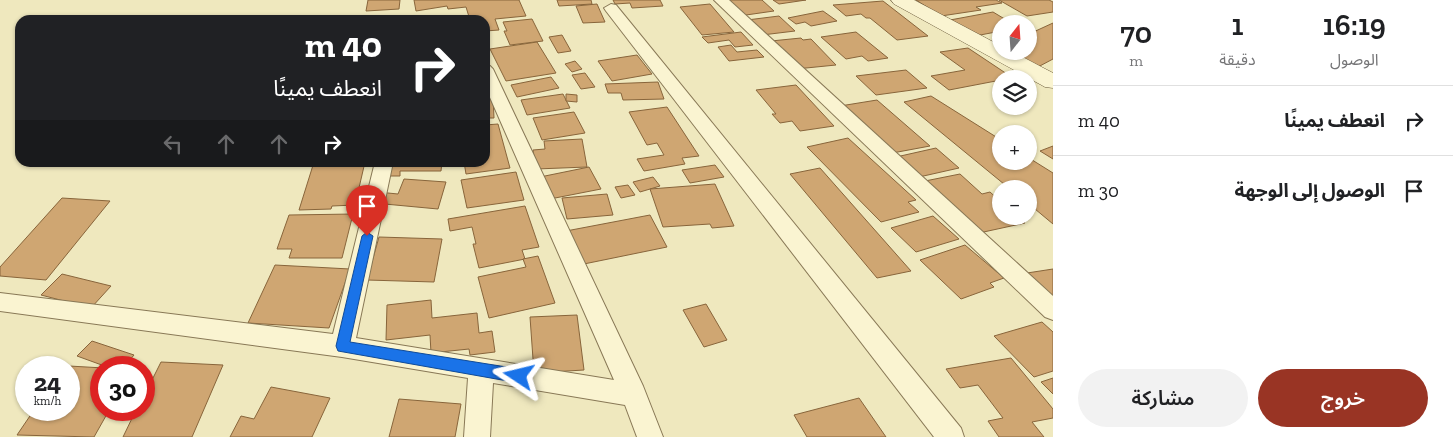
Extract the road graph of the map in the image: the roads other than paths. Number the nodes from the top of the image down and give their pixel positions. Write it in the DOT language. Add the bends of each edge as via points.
graph roads {
  1 [pos="721,0"];
  2 [pos="900,0"];
  3 [pos="611,8"];
  4 [pos="490,80"];
  5 [pos="1053,82"];
  6 [pos="383,167"];
  7 [pos="0,302"];
  8 [pos="1053,310"];
  9 [pos="342,346"];
  10 [pos="481,370"];
  11 [pos="634,395"];
  12 [pos="477,437"];
  13 [pos="650,437"];
  14 [pos="950,437"];
  1 -- 8 [label="street"];
  2 -- 5 [label="main road"];
  3 -- 14 [label="street"];
  4 -- 11 [label="street"];
  6 -- 9 [label="street"];
  7 -- 9 [label="street"];
  9 -- 10 [label="street"];
  10 -- 11 [label="street"];
  10 -- 12 [label="street"];
  11 -- 13 [label="street"];
}
